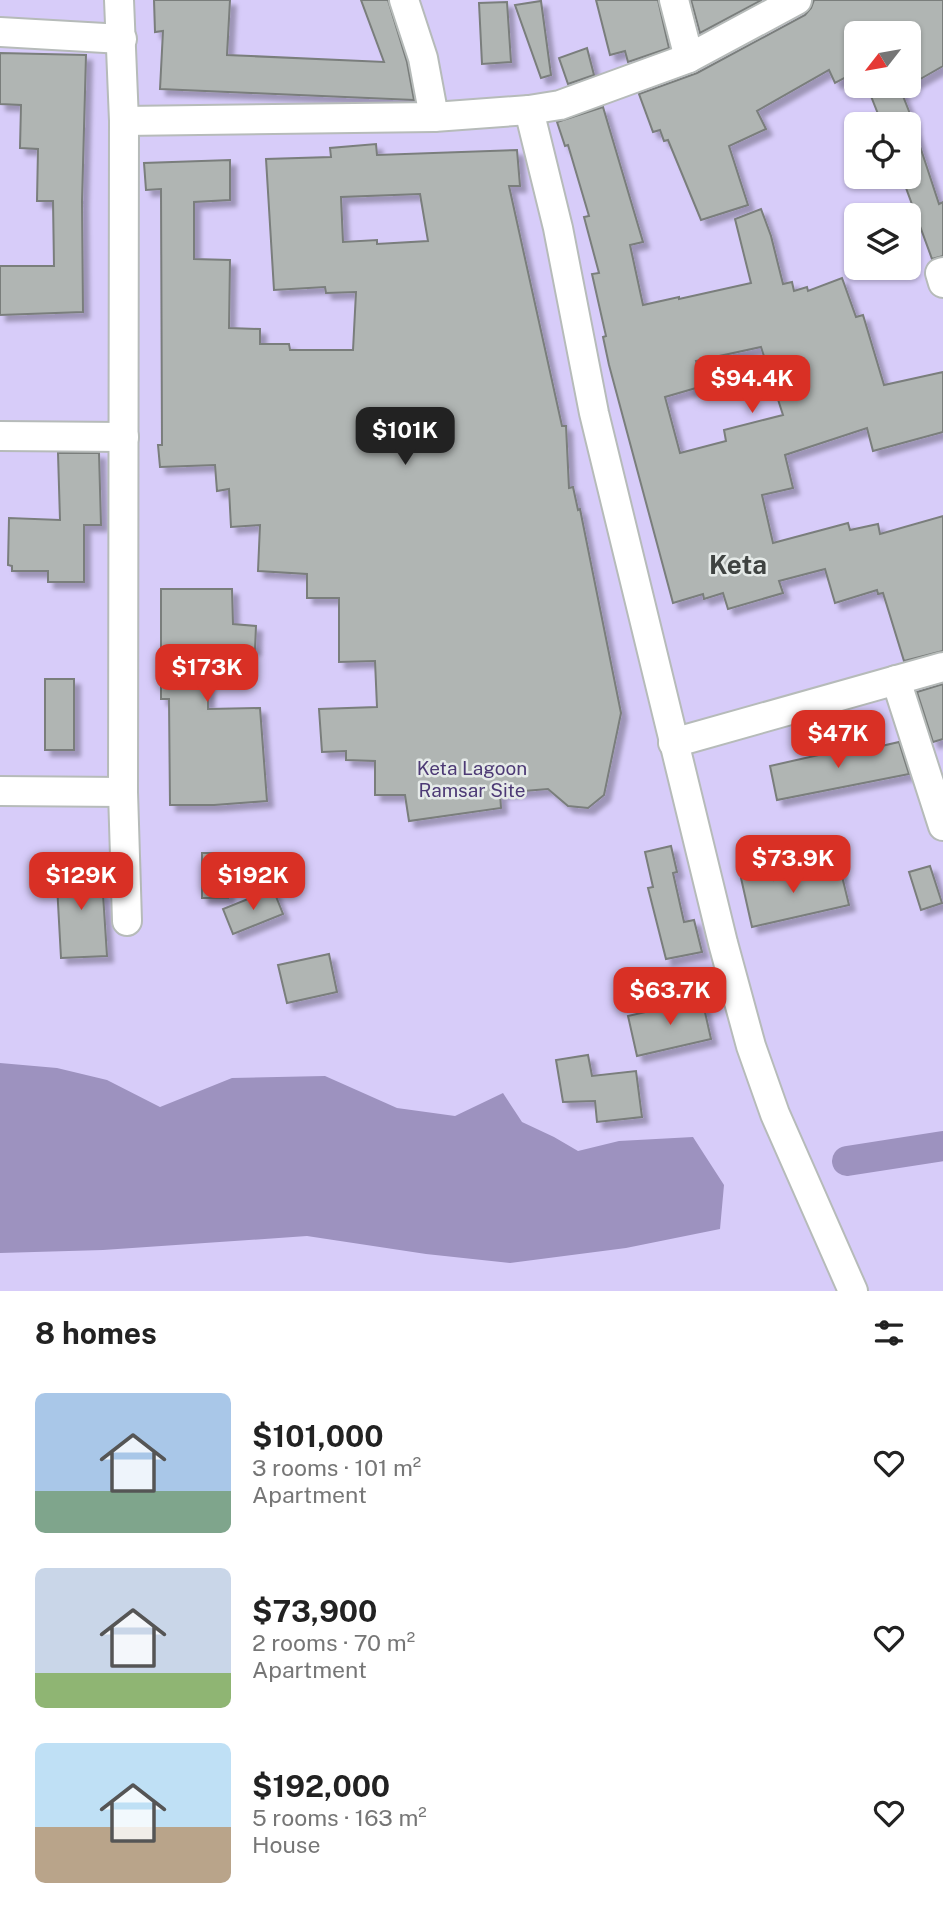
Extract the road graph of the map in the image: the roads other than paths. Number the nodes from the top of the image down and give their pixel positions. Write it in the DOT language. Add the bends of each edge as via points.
graph roads {
  1 [pos="119,0"];
  2 [pos="404,0"];
  3 [pos="674,0"];
  4 [pos="797,0"];
  5 [pos="0,32"];
  6 [pos="122,39"];
  7 [pos="689,58"];
  8 [pos="529,110"];
  9 [pos="434,117"];
  10 [pos="124,121"];
  11 [pos="943,272"];
  12 [pos="943,283"];
  13 [pos="0,436"];
  14 [pos="124,437"];
  15 [pos="943,667"];
  16 [pos="896,680"];
  17 [pos="673,743"];
  18 [pos="0,791"];
  19 [pos="123,792"];
  20 [pos="943,826"];
  21 [pos="127,921"];
  22 [pos="853,1291"];
  1 -- 6 [label="street"];
  2 -- 9 [label="street" via="423,58"];
  3 -- 7 [label="street"];
  4 -- 7 [label="street"];
  5 -- 6 [label="street"];
  6 -- 10 [label="street"];
  7 -- 8 [label="street" via="560,105"];
  8 -- 9 [label="street"];
  8 -- 17 [label="street" via="558,228 594,413"];
  9 -- 10 [label="street"];
  10 -- 14 [label="street"];
  11 -- 12 [label="street"];
  13 -- 14 [label="street"];
  14 -- 19 [label="street"];
  15 -- 16 [label="street"];
  16 -- 17 [label="street"];
  16 -- 20 [label="street"];
  17 -- 22 [label="street" via="751,1045 775,1114"];
  18 -- 19 [label="street"];
  19 -- 21 [label="street"];
}
